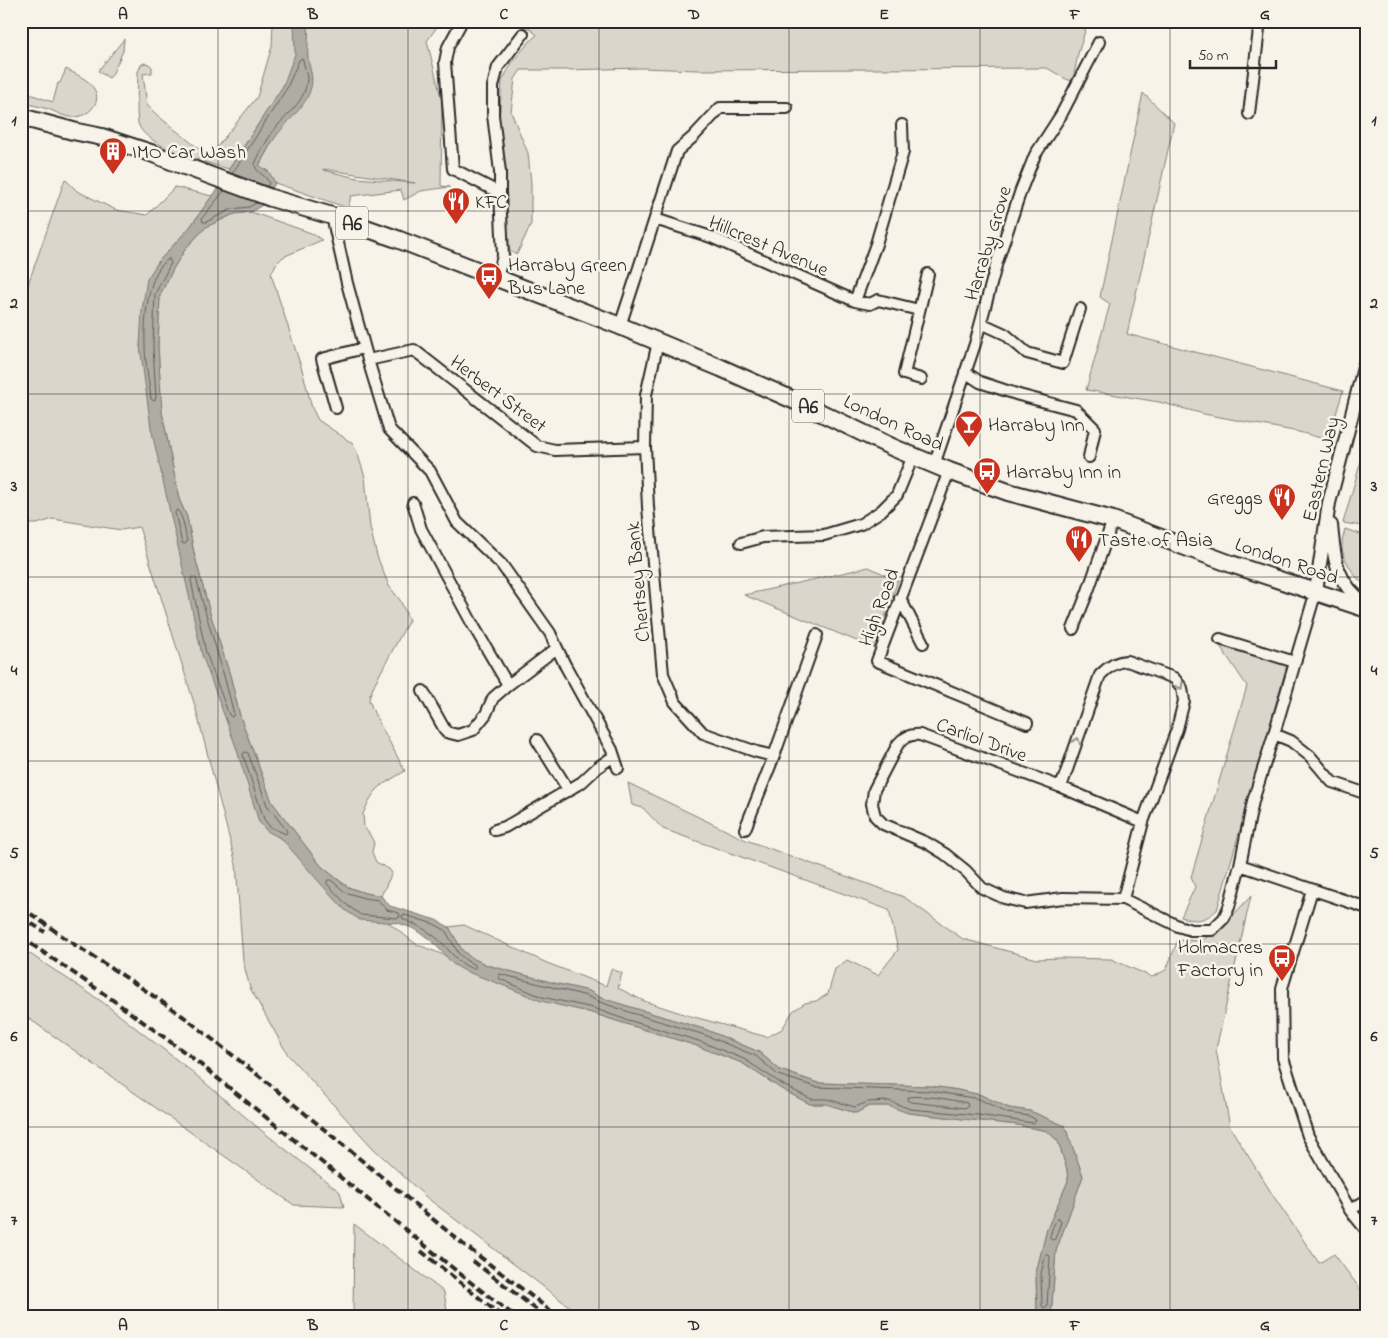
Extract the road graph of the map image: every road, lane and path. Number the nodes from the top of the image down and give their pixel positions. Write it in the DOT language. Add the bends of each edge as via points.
graph roads {
  1 [pos="462,21"];
  2 [pos="1260,21"];
  3 [pos="524,34"];
  4 [pos="1099,42"];
  5 [pos="787,108"];
  6 [pos="1249,114"];
  7 [pos="21,117"];
  8 [pos="902,125"];
  9 [pos="500,193"];
  10 [pos="332,216"];
  11 [pos="654,219"];
  12 [pos="928,274"];
  13 [pos="496,278"];
  14 [pos="855,301"];
  15 [pos="919,310"];
  16 [pos="1080,310"];
  17 [pos="981,323"];
  18 [pos="620,326"];
  19 [pos="658,342"];
  20 [pos="364,348"];
  21 [pos="1367,356"];
  22 [pos="368,360"];
  23 [pos="966,372"];
  24 [pos="922,380"];
  25 [pos="336,408"];
  26 [pos="645,447"];
  27 [pos="913,456"];
  28 [pos="1089,457"];
  29 [pos="942,468"];
  30 [pos="413,503"];
  31 [pos="1329,503"];
  32 [pos="1113,520"];
  33 [pos="741,543"];
  34 [pos="1316,592"];
  35 [pos="900,598"];
  36 [pos="1367,606"];
  37 [pos="1367,610"];
  38 [pos="1073,629"];
  39 [pos="817,635"];
  40 [pos="1220,639"];
  41 [pos="923,643"];
  42 [pos="557,648"];
  43 [pos="1295,662"];
  44 [pos="508,685"];
  45 [pos="423,690"];
  46 [pos="1027,723"];
  47 [pos="1274,734"];
  48 [pos="537,740"];
  49 [pos="614,756"];
  50 [pos="774,756"];
  51 [pos="618,768"];
  52 [pos="1061,787"];
  53 [pos="568,791"];
  54 [pos="1366,793"];
  55 [pos="1143,822"];
  56 [pos="746,829"];
  57 [pos="495,830"];
  58 [pos="1240,866"];
  59 [pos="1312,890"];
  60 [pos="1123,899"];
  61 [pos="1367,908"];
  62 [pos="1367,1200"];
  63 [pos="1350,1210"];
  64 [pos="1367,1232"];
  1 -- 9 [label="street" via="448,47 445,62 453,169"];
  2 -- 6 [label="street"];
  3 -- 9 [label="street" via="498,67 493,86"];
  4 -- 17 [label="street, Harraby Grove" via="1061,115 1035,155 997,262"];
  5 -- 11 [label="street" via="720,108 677,151"];
  7 -- 10 [label="main road, London Road / A6" via="102,137 271,198"];
  8 -- 14 [label="street" via="903,152 876,244"];
  9 -- 13 [label="street" via="503,256"];
  10 -- 13 [label="main road, London Road / A6"];
  10 -- 20 [label="street"];
  11 -- 14 [label="street, Hillcrest Avenue" via="711,237"];
  11 -- 18 [label="street"];
  12 -- 15 [label="street"];
  13 -- 18 [label="main road, London Road / A6"];
  14 -- 15 [label="street, Hillcrest Avenue" via="870,304 878,300"];
  15 -- 24 [label="street" via="904,374"];
  16 -- 17 [label="street" via="1063,363 1028,353 1005,334"];
  17 -- 23 [label="street, Harraby Grove"];
  18 -- 19 [label="main road, London Road / A6"];
  19 -- 26 [label="street, Chertsey Bank" via="646,395"];
  19 -- 27 [label="main road, London Road / A6"];
  20 -- 22 [label="street"];
  20 -- 25 [label="street" via="322,358"];
  21 -- 31 [label="street, Eastern Way"];
  22 -- 26 [label="street, Herbert Street" via="414,350 537,446 555,450"];
  22 -- 42 [label="street" via="389,429 430,471 457,522 505,570"];
  23 -- 28 [label="street" via="980,382 1076,410 1095,429"];
  23 -- 29 [label="street, Harraby Grove"];
  26 -- 50 [label="street, Chertsey Bank" via="660,648 667,685 675,702 703,733"];
  27 -- 29 [label="main road, London Road / A6"];
  27 -- 33 [label="street" via="897,495 861,524 824,535 763,537"];
  29 -- 32 [label="main road, London Road / A6" via="1008,492"];
  29 -- 35 [label="street, High Road"];
  30 -- 44 [label="street" via="421,529"];
  31 -- 34 [label="street, Eastern Way"];
  31 -- 36 [label="street" via="1336,568 1347,587"];
  32 -- 34 [label="main road, London Road / A6"];
  32 -- 38 [label="street"];
  34 -- 37 [label="main road, London Road / A6"];
  34 -- 43 [label="street, Carliol Drive"];
  35 -- 41 [label="street"];
  35 -- 46 [label="street, High Road" via="876,660"];
  39 -- 50 [label="street"];
  40 -- 43 [label="street"];
  42 -- 44 [label="street"];
  42 -- 49 [label="street"];
  43 -- 47 [label="street, Carliol Drive"];
  44 -- 45 [label="street" via="493,698 486,714 472,730 458,735 446,732"];
  47 -- 54 [label="street" via="1291,741 1310,756 1332,782"];
  47 -- 58 [label="street, Carliol Drive" via="1252,801"];
  48 -- 53 [label="street"];
  49 -- 51 [label="street"];
  49 -- 53 [label="street"];
  50 -- 56 [label="street"];
  52 -- 55 [label="street, Carliol Drive"];
  52 -- 55 [label="street, one-way" via="1100,675 1108,667 1127,661 1174,678 1182,688 1184,701"];
  52 -- 60 [label="street, Carliol Drive" via="913,734 898,744 874,790 872,804 875,816 883,824 945,854 982,888 1004,898 1025,903 1062,898"];
  53 -- 57 [label="street"];
  55 -- 60 [label="street"];
  58 -- 59 [label="street"];
  58 -- 60 [label="street, Carliol Drive" via="1229,908 1212,930 1178,926"];
  59 -- 61 [label="street"];
  59 -- 63 [label="street" via="1282,988 1283,1058 1308,1136"];
  62 -- 63 [label="street"];
  63 -- 64 [label="street"];
}
